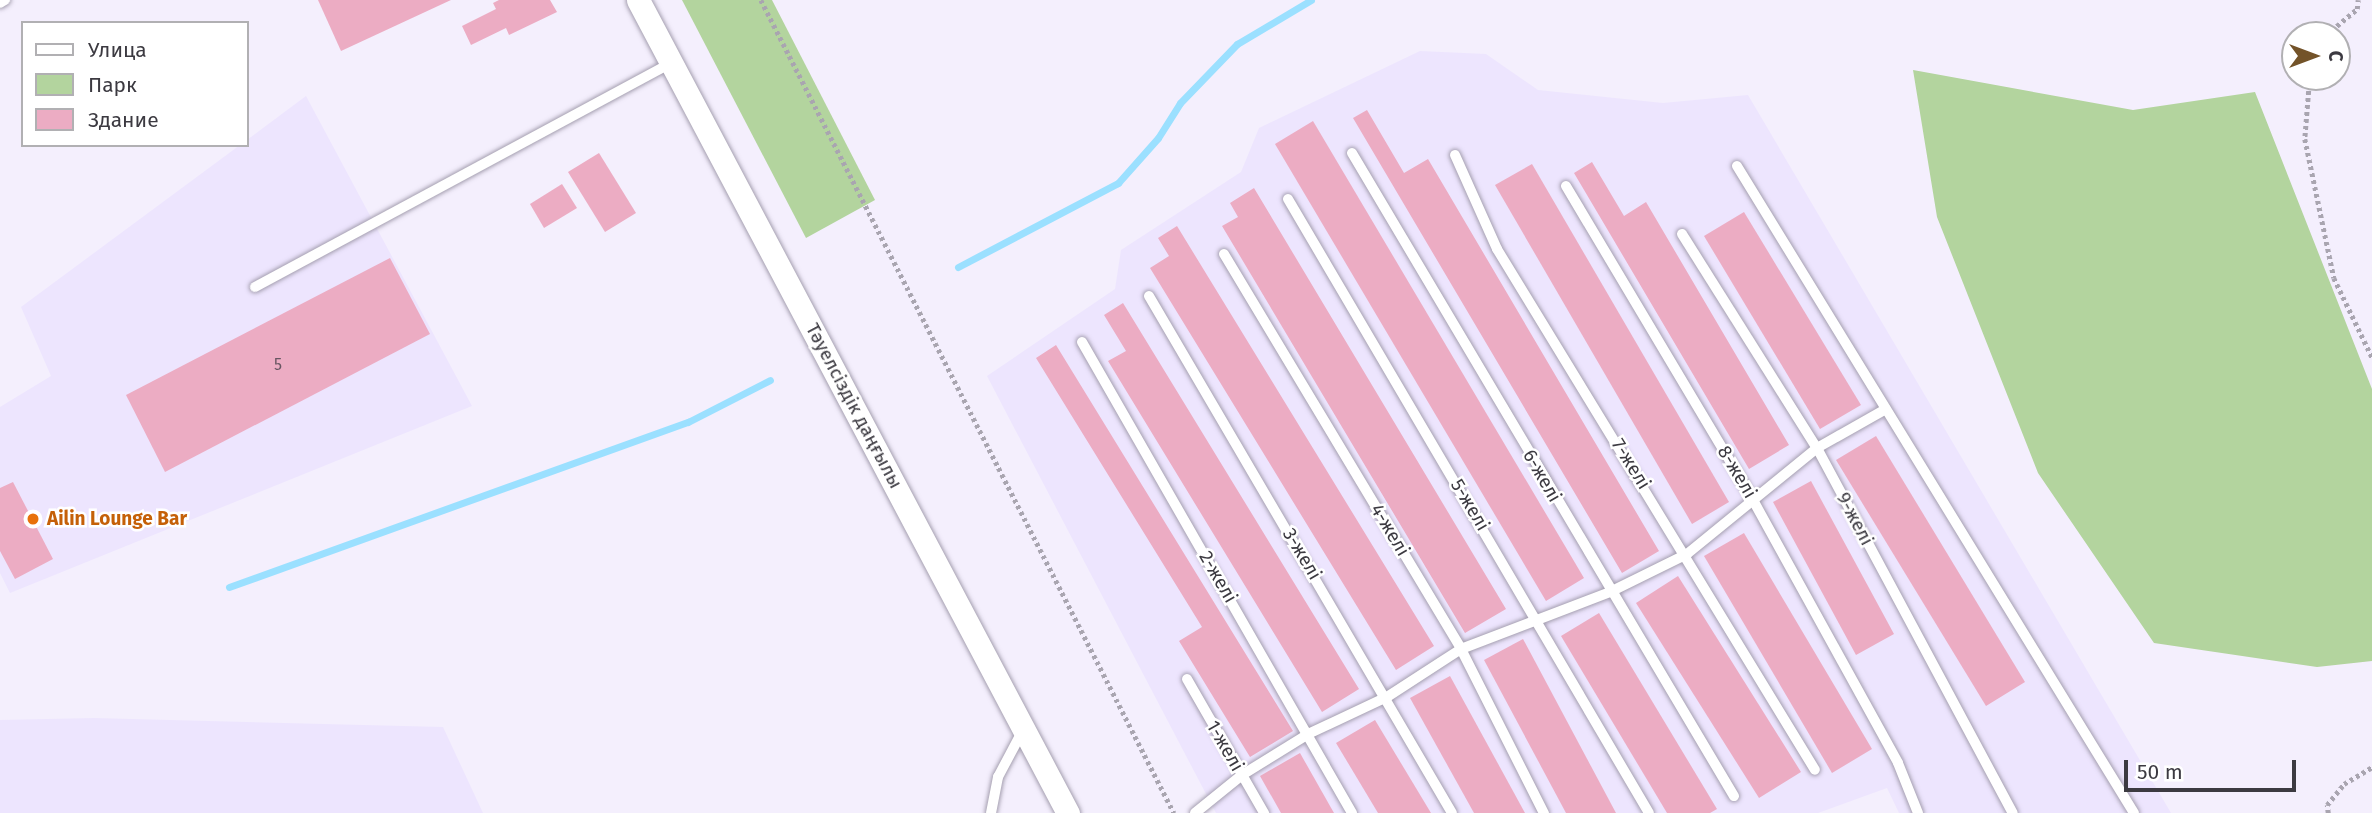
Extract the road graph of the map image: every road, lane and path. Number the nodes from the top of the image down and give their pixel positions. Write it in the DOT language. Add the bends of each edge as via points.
graph roads {
  1 [pos="5,0"];
  2 [pos="638,0"];
  3 [pos="761,0"];
  4 [pos="2358,0"];
  5 [pos="0,3"];
  6 [pos="2343,21"];
  7 [pos="672,63"];
  8 [pos="2309,91"];
  9 [pos="1352,153"];
  10 [pos="1455,155"];
  11 [pos="1737,166"];
  12 [pos="1566,186"];
  13 [pos="1288,199"];
  14 [pos="1682,234"];
  15 [pos="1224,254"];
  16 [pos="255,287"];
  17 [pos="1149,296"];
  18 [pos="1082,342"];
  19 [pos="2372,357"];
  20 [pos="1886,408"];
  21 [pos="1816,449"];
  22 [pos="1753,500"];
  23 [pos="1687,554"];
  24 [pos="1610,592"];
  25 [pos="1536,619"];
  26 [pos="1461,649"];
  27 [pos="1186,679"];
  28 [pos="1387,696"];
  29 [pos="1025,727"];
  30 [pos="1308,734"];
  31 [pos="2372,766"];
  32 [pos="1815,770"];
  33 [pos="1242,775"];
  34 [pos="1734,796"];
  35 [pos="991,813"];
  36 [pos="1068,813"];
  37 [pos="1174,813"];
  38 [pos="1195,813"];
  39 [pos="1264,813"];
  40 [pos="1352,813"];
  41 [pos="1452,813"];
  42 [pos="1544,813"];
  43 [pos="1649,813"];
  44 [pos="1918,813"];
  45 [pos="2013,813"];
  46 [pos="2133,813"];
  47 [pos="2328,813"];
  1 -- 5 [label="lane"];
  2 -- 7 [label="street, Тәуелсіздік даңғылы"];
  3 -- 37 [label="path"];
  4 -- 6 [label="path" via="2357,9"];
  7 -- 16 [label="lane"];
  7 -- 29 [label="street, Тәуелсіздік даңғылы"];
  8 -- 19 [label="path" via="2305,139 2334,278"];
  9 -- 24 [label="lane, 6-желі"];
  10 -- 23 [label="lane, 7-желі" via="1497,249"];
  11 -- 20 [label="lane"];
  12 -- 22 [label="lane, 8-желі"];
  13 -- 25 [label="lane, 5-желі"];
  14 -- 21 [label="lane, 9-желі"];
  15 -- 26 [label="lane, 4-желі"];
  17 -- 28 [label="lane, 3-желі"];
  18 -- 30 [label="lane, 2-желі"];
  20 -- 21 [label="lane"];
  20 -- 46 [label="lane"];
  21 -- 22 [label="lane"];
  21 -- 45 [label="lane, 9-желі"];
  22 -- 23 [label="lane"];
  22 -- 44 [label="lane, 8-желі" via="1898,763"];
  23 -- 24 [label="lane"];
  23 -- 32 [label="lane, 7-желі"];
  24 -- 25 [label="lane"];
  24 -- 34 [label="lane, 6-желі"];
  25 -- 26 [label="lane"];
  25 -- 43 [label="lane, 5-желі"];
  26 -- 28 [label="lane"];
  26 -- 42 [label="lane, 4-желі"];
  27 -- 33 [label="lane, 1-желі"];
  28 -- 30 [label="lane"];
  28 -- 41 [label="lane, 3-желі"];
  29 -- 35 [label="lane" via="998,777"];
  29 -- 36 [label="street, Тәуелсіздік даңғылы"];
  30 -- 33 [label="lane"];
  30 -- 40 [label="lane, 2-желі"];
  31 -- 47 [label="path" via="2344,784 2327,805"];
  33 -- 38 [label="lane"];
  33 -- 39 [label="lane, 1-желі"];
}
